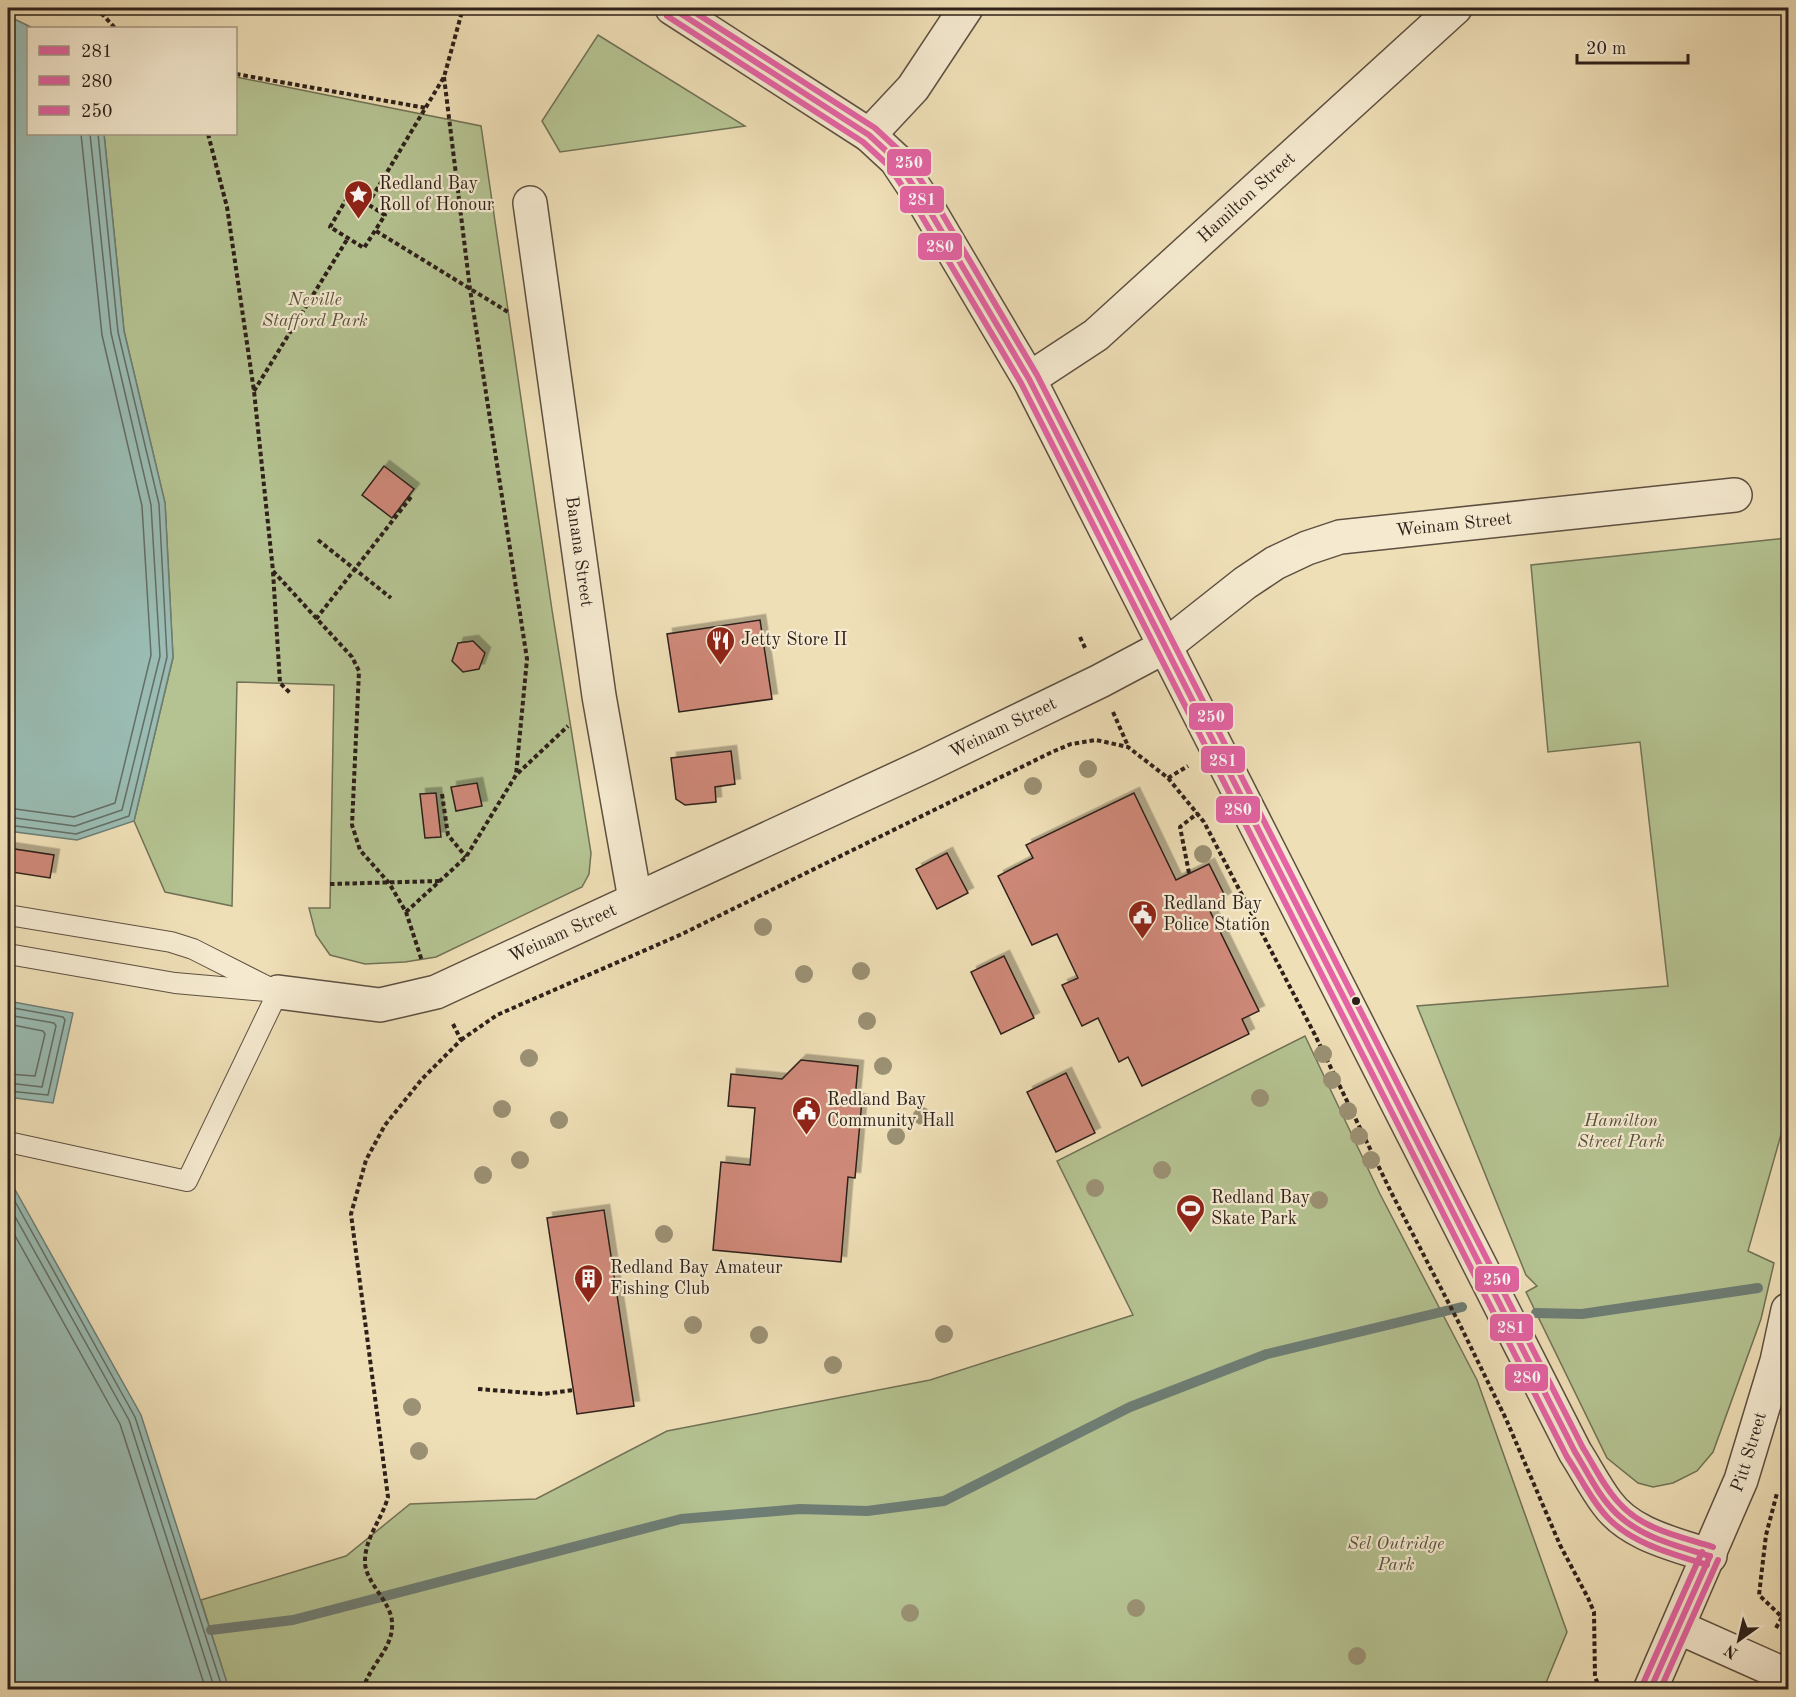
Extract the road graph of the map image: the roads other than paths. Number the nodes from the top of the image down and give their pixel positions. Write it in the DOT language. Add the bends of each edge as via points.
graph roads {
  1 [pos="672,8"];
  2 [pos="966,8"];
  3 [pos="1455,8"];
  4 [pos="869,135"];
  5 [pos="530,203"];
  6 [pos="1029,379"];
  7 [pos="1735,495"];
  8 [pos="1164,647"];
  9 [pos="635,899"];
  10 [pos="8,915"];
  11 [pos="8,954"];
  12 [pos="278,992"];
  13 [pos="8,1142"];
  14 [pos="1788,1310"];
  15 [pos="1710,1556"];
  16 [pos="1678,1627"];
  17 [pos="1788,1676"];
  18 [pos="1650,1689"];
  1 -- 4 [label="street"];
  2 -- 4 [label="street" via="913,88"];
  3 -- 6 [label="street, Hamilton Street" via="1096,335"];
  4 -- 6 [label="street" via="896,160 926,205"];
  5 -- 9 [label="street, Banana Street" via="599,696"];
  6 -- 8 [label="street"];
  7 -- 8 [label="street, Weinam Street" via="1340,537 1275,563"];
  8 -- 9 [label="street, Weinam Street" via="927,765"];
  8 -- 15 [label="street" via="1225,759 1575,1452 1608,1505 1630,1524"];
  9 -- 12 [label="street, Weinam Street" via="436,992 380,1005"];
  10 -- 12 [label="lane" via="171,942"];
  11 -- 12 [label="lane" via="175,983"];
  12 -- 13 [label="lane" via="187,1180"];
  14 -- 15 [label="street, Pitt Street" via="1741,1480"];
  15 -- 16 [label="street"];
  16 -- 17 [label="street"];
  16 -- 18 [label="street"];
}
